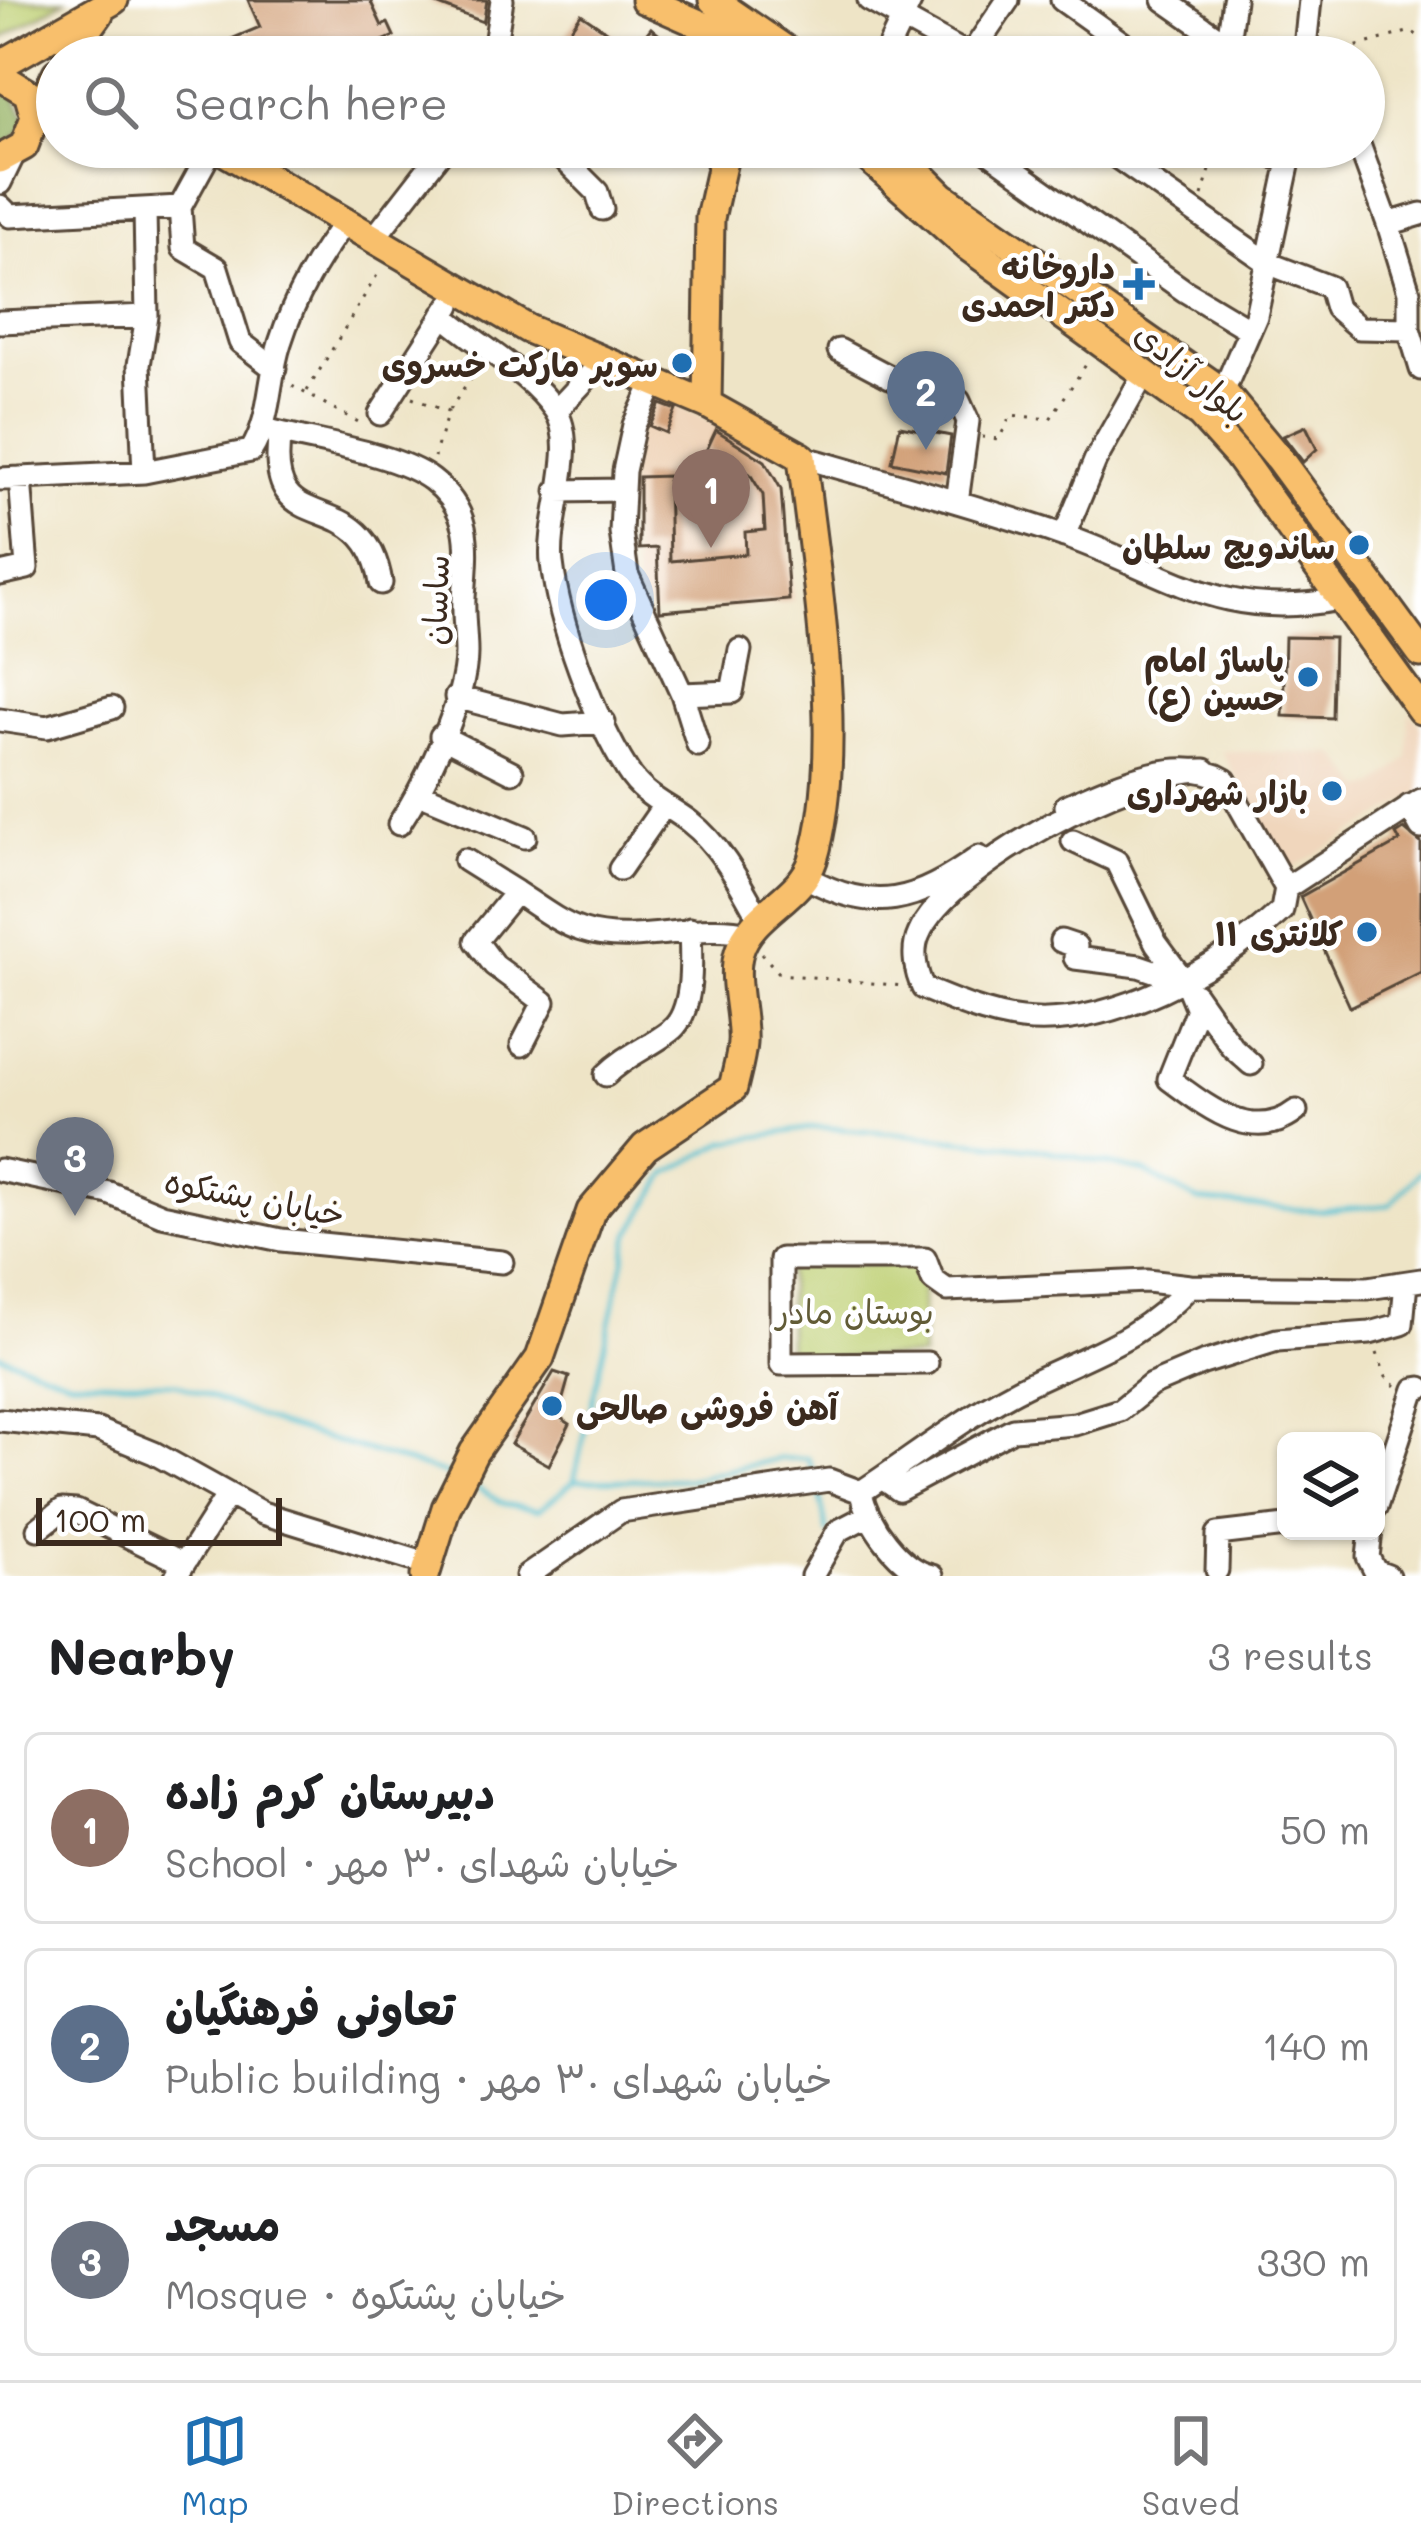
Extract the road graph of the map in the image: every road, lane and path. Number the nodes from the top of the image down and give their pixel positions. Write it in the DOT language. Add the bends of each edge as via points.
graph roads {
  1 [pos="502,0"];
  2 [pos="645,0"];
  3 [pos="713,0"];
  4 [pos="869,0"];
  5 [pos="1008,0"];
  6 [pos="1062,0"];
  7 [pos="1164,0"];
  8 [pos="1234,0"];
  9 [pos="1310,0"];
  10 [pos="110,3"];
  11 [pos="906,8"];
  12 [pos="62,36"];
  13 [pos="86,36"];
  14 [pos="497,36"];
  15 [pos="720,36"];
  16 [pos="765,36"];
  17 [pos="893,36"];
  18 [pos="944,36"];
  19 [pos="984,36"];
  20 [pos="1113,36"];
  21 [pos="1209,36"];
  22 [pos="1229,36"];
  23 [pos="1306,36"];
  24 [pos="1421,38"];
  25 [pos="1385,39"];
  26 [pos="36,54"];
  27 [pos="6,75"];
  28 [pos="36,78"];
  29 [pos="28,140"];
  30 [pos="203,168"];
  31 [pos="253,168"];
  32 [pos="432,168"];
  33 [pos="573,168"];
  34 [pos="721,168"];
  35 [pos="880,168"];
  36 [pos="918,168"];
  37 [pos="1012,168"];
  38 [pos="1133,168"];
  39 [pos="1210,168"];
  40 [pos="1288,168"];
  41 [pos="1368,168"];
  42 [pos="0,183"];
  43 [pos="0,206"];
  44 [pos="180,207"];
  45 [pos="602,209"];
  46 [pos="145,210"];
  47 [pos="1194,210"];
  48 [pos="1421,214"];
  49 [pos="346,220"];
  50 [pos="1388,224"];
  51 [pos="384,243"];
  52 [pos="1270,264"];
  53 [pos="460,289"];
  54 [pos="443,315"];
  55 [pos="147,316"];
  56 [pos="0,322"];
  57 [pos="1409,329"];
  58 [pos="1250,330"];
  59 [pos="1101,341"];
  60 [pos="839,350"];
  61 [pos="490,355"];
  62 [pos="602,362"];
  63 [pos="1421,369"];
  64 [pos="1145,372"];
  65 [pos="274,375"];
  66 [pos="652,384"];
  67 [pos="394,390"];
  68 [pos="307,391"];
  69 [pos="1222,392"];
  70 [pos="706,404"];
  71 [pos="556,411"];
  72 [pos="448,412"];
  73 [pos="380,414"];
  74 [pos="1200,414"];
  75 [pos="272,431"];
  76 [pos="967,435"];
  77 [pos="802,457"];
  78 [pos="144,472"];
  79 [pos="10,478"];
  80 [pos="427,478"];
  81 [pos="622,490"];
  82 [pos="557,491"];
  83 [pos="957,502"];
  84 [pos="1064,536"];
  85 [pos="0,574"];
  86 [pos="380,583"];
  87 [pos="1340,599"];
  88 [pos="740,650"];
  89 [pos="1421,653"];
  90 [pos="682,694"];
  91 [pos="456,697"];
  92 [pos="112,708"];
  93 [pos="1421,710"];
  94 [pos="0,720"];
  95 [pos="604,722"];
  96 [pos="441,736"];
  97 [pos="698,745"];
  98 [pos="1200,768"];
  99 [pos="512,772"];
  100 [pos="419,794"];
  101 [pos="1415,803"];
  102 [pos="1066,806"];
  103 [pos="663,807"];
  104 [pos="1043,816"];
  105 [pos="399,824"];
  106 [pos="1421,828"];
  107 [pos="525,837"];
  108 [pos="1073,841"];
  109 [pos="465,860"];
  110 [pos="620,868"];
  111 [pos="804,876"];
  112 [pos="1286,888"];
  113 [pos="516,892"];
  114 [pos="690,929"];
  115 [pos="752,930"];
  116 [pos="1061,941"];
  117 [pos="1185,983"];
  118 [pos="923,988"];
  119 [pos="522,1046"];
  120 [pos="1251,1064"];
  121 [pos="606,1075"];
  122 [pos="1296,1111"];
  123 [pos="0,1170"];
  124 [pos="502,1262"];
  125 [pos="1414,1282"];
  126 [pos="1190,1286"];
  127 [pos="1370,1333"];
  128 [pos="927,1363"];
  129 [pos="1418,1389"];
  130 [pos="0,1420"];
  131 [pos="882,1478"];
  132 [pos="1385,1482"];
  133 [pos="861,1492"];
  134 [pos="227,1496"];
  135 [pos="865,1517"];
  136 [pos="1277,1527"];
  137 [pos="38,1529"];
  138 [pos="1370,1540"];
  139 [pos="179,1569"];
  140 [pos="426,1570"];
  141 [pos="1217,1570"];
  142 [pos="527,1576"];
  143 [pos="812,1576"];
  144 [pos="932,1576"];
  145 [pos="1388,1576"];
  1 -- 14 [label="street"];
  2 -- 15 [label="main road"];
  3 -- 16 [label="main road"];
  4 -- 11 [label="street"];
  5 -- 19 [label="street"];
  6 -- 20 [label="street"];
  7 -- 21 [label="street"];
  8 -- 22 [label="street"];
  9 -- 23 [label="street"];
  10 -- 12 [label="main road"];
  10 -- 13 [label="main road"];
  11 -- 17 [label="street"];
  11 -- 18 [label="street"];
  24 -- 25 [label="path" via="1411,31"];
  26 -- 27 [label="main road"];
  27 -- 28 [label="main road"];
  27 -- 29 [label="main road"];
  29 -- 42 [label="street"];
  30 -- 44 [label="street"];
  31 -- 49 [label="main road"];
  32 -- 51 [label="street"];
  33 -- 45 [label="street"];
  34 -- 70 [label="main road" via="710,218"];
  35 -- 59 [label="main road, بلوار آزادی" via="967,246"];
  36 -- 69 [label="main road, بلوار آزادی" via="942,196"];
  37 -- 58 [label="street"];
  38 -- 47 [label="street"];
  39 -- 47 [label="path"];
  40 -- 52 [label="street"];
  41 -- 50 [label="street"];
  43 -- 46 [label="street" via="10,216"];
  44 -- 46 [label="street"];
  44 -- 65 [label="street" via="183,248 217,268 240,342"];
  46 -- 55 [label="street"];
  47 -- 52 [label="street"];
  48 -- 50 [label="street"];
  49 -- 51 [label="main road"];
  49 -- 65 [label="street" via="308,273"];
  50 -- 57 [label="street" via="1409,292"];
  51 -- 53 [label="main road"];
  51 -- 68 [label="path"];
  52 -- 57 [label="street" via="1330,287 1336,308 1359,328"];
  52 -- 58 [label="street"];
  53 -- 54 [label="street"];
  53 -- 62 [label="main road"];
  54 -- 61 [label="street"];
  54 -- 67 [label="street"];
  55 -- 56 [label="street"];
  55 -- 78 [label="street" via="139,364"];
  57 -- 63 [label="street"];
  58 -- 69 [label="street"];
  59 -- 64 [label="main road, بلوار آزادی"];
  59 -- 76 [label="path" via="1050,419 1011,415 1000,439"];
  60 -- 76 [label="street" via="890,377 946,392 959,401"];
  61 -- 71 [label="street"];
  61 -- 72 [label="path"];
  62 -- 66 [label="main road"];
  62 -- 71 [label="street"];
  64 -- 74 [label="main road, بلوار آزادی"];
  64 -- 84 [label="street"];
  65 -- 68 [label="path"];
  65 -- 75 [label="street"];
  66 -- 70 [label="main road"];
  66 -- 81 [label="street" via="634,425"];
  67 -- 72 [label="path"];
  67 -- 73 [label="street"];
  68 -- 73 [label="path" via="355,423 375,424"];
  69 -- 74 [label="main road"];
  69 -- 89 [label="main road, بلوار آزادی"];
  70 -- 77 [label="main road"];
  71 -- 82 [label="street" via="566,438"];
  72 -- 80 [label="path"];
  74 -- 87 [label="main road, بلوار آزادی"];
  75 -- 78 [label="street" via="251,451"];
  75 -- 80 [label="street, ساسان"];
  75 -- 86 [label="street" via="279,484 291,500 356,529 375,548"];
  76 -- 83 [label="street"];
  77 -- 83 [label="street"];
  77 -- 111 [label="main road" via="827,774"];
  78 -- 79 [label="street"];
  79 -- 85 [label="street" via="27,568"];
  80 -- 91 [label="street, ساسان" via="462,512 470,541 466,655"];
  81 -- 82 [label="street"];
  81 -- 90 [label="street" via="627,574"];
  82 -- 95 [label="street" via="551,558 559,605"];
  83 -- 84 [label="street"];
  84 -- 87 [label="street" via="1195,594 1303,607"];
  87 -- 93 [label="main road, بلوار آزادی"];
  88 -- 90 [label="street" via="732,692"];
  90 -- 97 [label="street"];
  91 -- 95 [label="street" via="562,724"];
  91 -- 96 [label="street, ساسان"];
  92 -- 94 [label="street" via="47,728"];
  95 -- 103 [label="street" via="627,771"];
  96 -- 99 [label="street"];
  96 -- 100 [label="street, ساسان"];
  98 -- 102 [label="street"];
  98 -- 112 [label="street" via="1225,780"];
  98 -- 118 [label="street" via="1032,832 918,935 915,970"];
  100 -- 105 [label="street, ساسان"];
  100 -- 107 [label="street"];
  101 -- 106 [label="street"];
  101 -- 112 [label="street"];
  103 -- 110 [label="street"];
  103 -- 115 [label="street" via="691,823 728,864"];
  104 -- 111 [label="street" via="896,902 856,898"];
  108 -- 117 [label="street" via="1116,861"];
  109 -- 113 [label="street"];
  111 -- 115 [label="main road"];
  112 -- 117 [label="street" via="1271,921"];
  113 -- 114 [label="street" via="582,931"];
  113 -- 119 [label="street" via="476,941 544,1002"];
  114 -- 115 [label="street"];
  114 -- 121 [label="street" via="676,1028"];
  115 -- 118 [label="path" via="780,974"];
  115 -- 140 [label="main road" via="739,953 742,1045 733,1088 645,1147 591,1211 540,1358 474,1452"];
  116 -- 117 [label="street" via="1076,946 1075,958 1139,966"];
  117 -- 118 [label="street" via="1145,1000 1023,1020"];
  117 -- 120 [label="street"];
  117 -- 122 [label="street" via="1197,1009 1169,1079 1238,1123 1282,1121"];
  123 -- 124 [label="street, خیابان پشتکوه" via="281,1240"];
  125 -- 126 [label="street"];
  125 -- 127 [label="street" via="1402,1324"];
  126 -- 128 [label="street" via="947,1290 925,1259 781,1259 781,1364"];
  126 -- 131 [label="street" via="1156,1323 1030,1382"];
  127 -- 129 [label="path" via="1386,1377"];
  127 -- 131 [label="street" via="1277,1340 1204,1363 1097,1417 1013,1429 899,1490"];
  129 -- 132 [label="street"];
  130 -- 134 [label="street" via="98,1430"];
  131 -- 133 [label="street"];
  133 -- 135 [label="street"];
  133 -- 142 [label="street" via="829,1480 621,1511"];
  134 -- 139 [label="street"];
  134 -- 140 [label="street"];
  135 -- 143 [label="street" via="838,1531"];
  135 -- 144 [label="street" via="918,1573"];
  136 -- 141 [label="street" via="1218,1534"];
  137 -- 139 [label="street" via="62,1510 76,1511"];
  138 -- 145 [label="street" via="1375,1571"];
}
